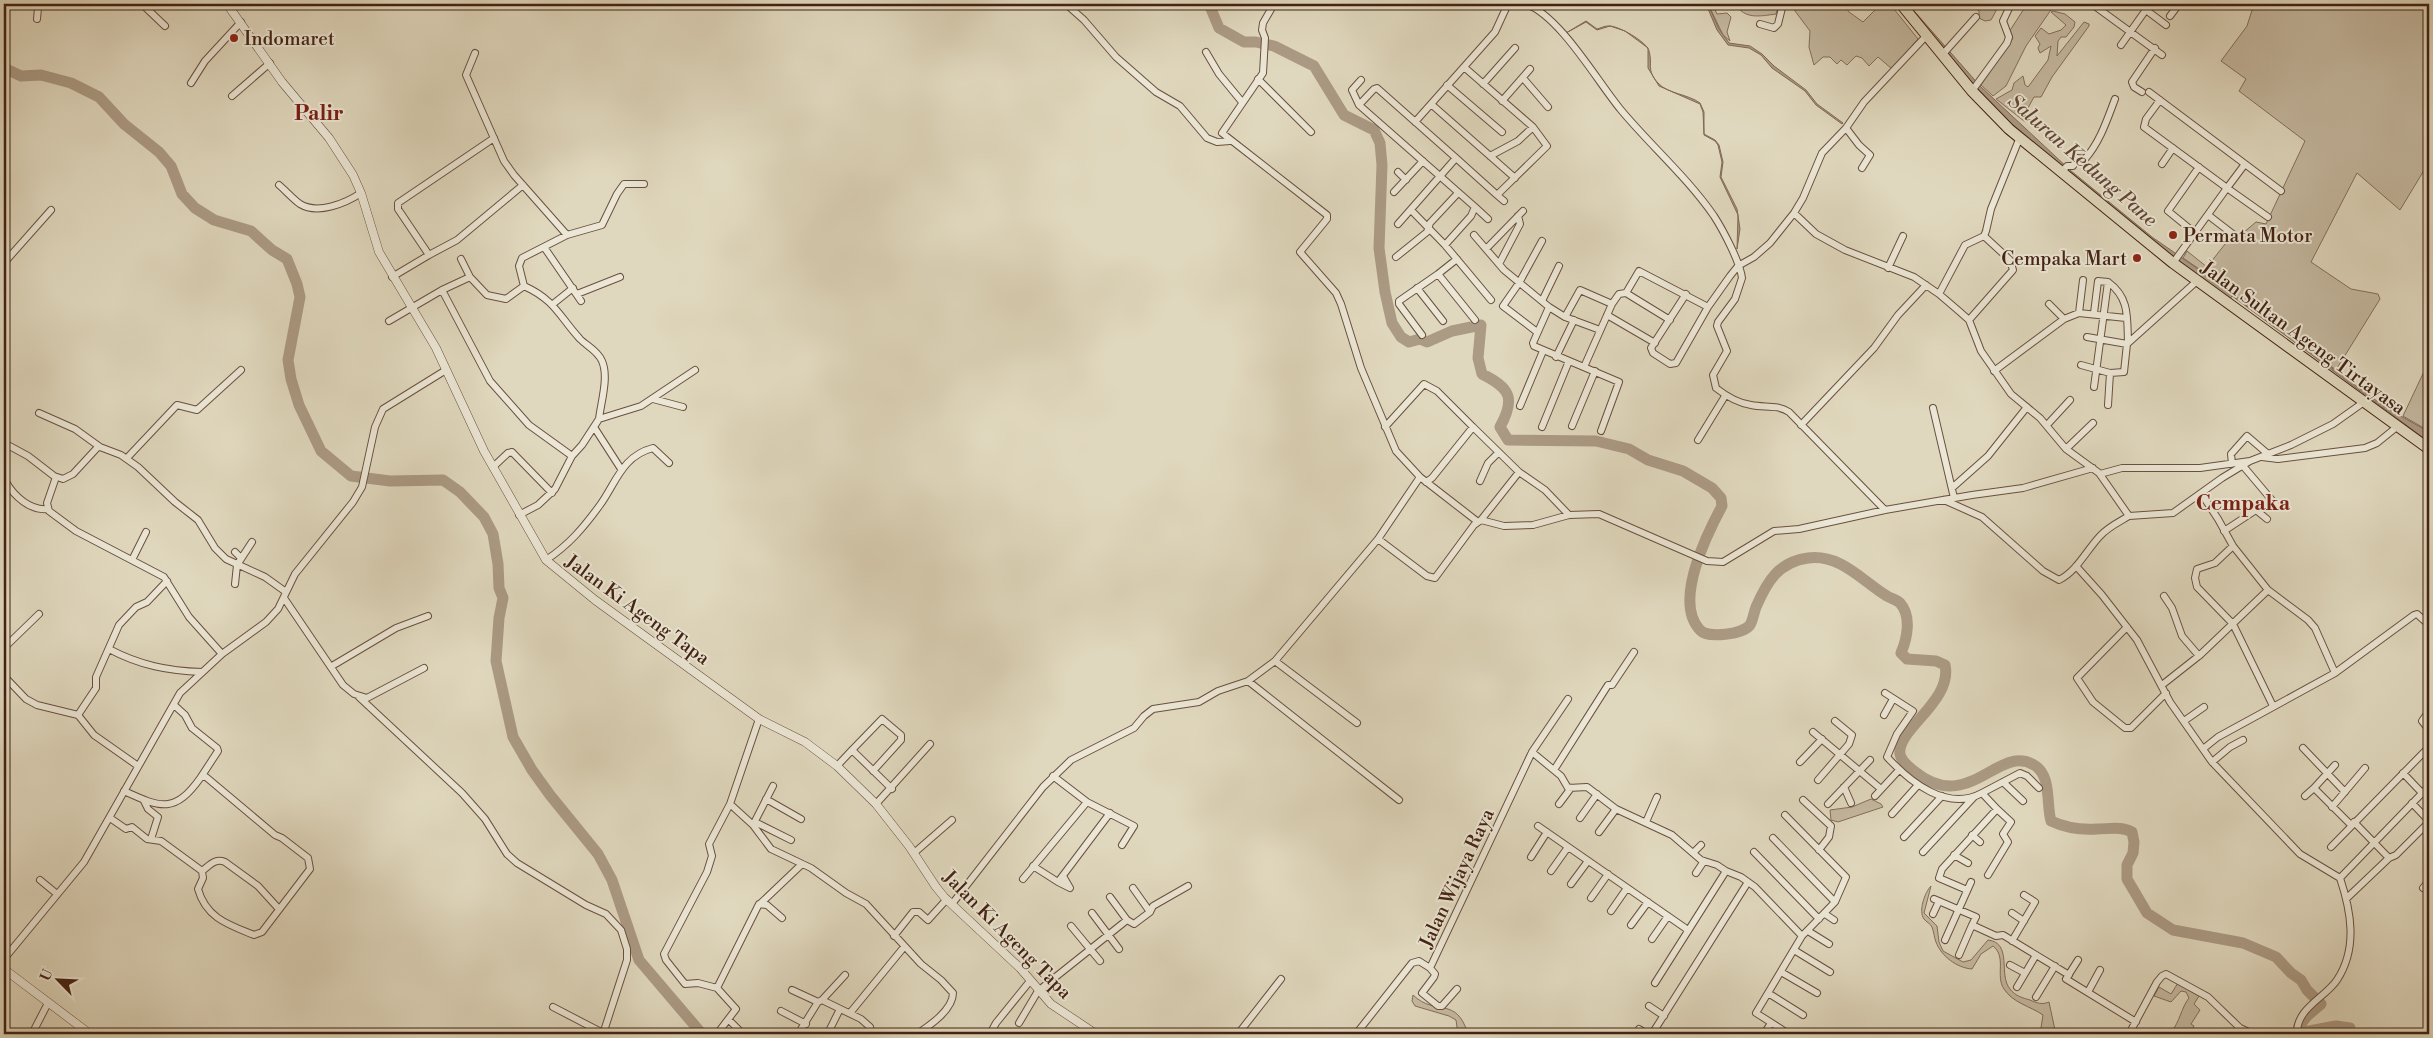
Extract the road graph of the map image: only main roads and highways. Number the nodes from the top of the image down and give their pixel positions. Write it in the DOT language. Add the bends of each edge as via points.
graph roads {
  1 [pos="1901,4"];
  2 [pos="2429,449"];
  1 -- 2 [label="main road, Jalan Sultan Ageng Tirtayasa" via="1945,52 1999,120 2020,138 2176,260 2197,281"];
}
